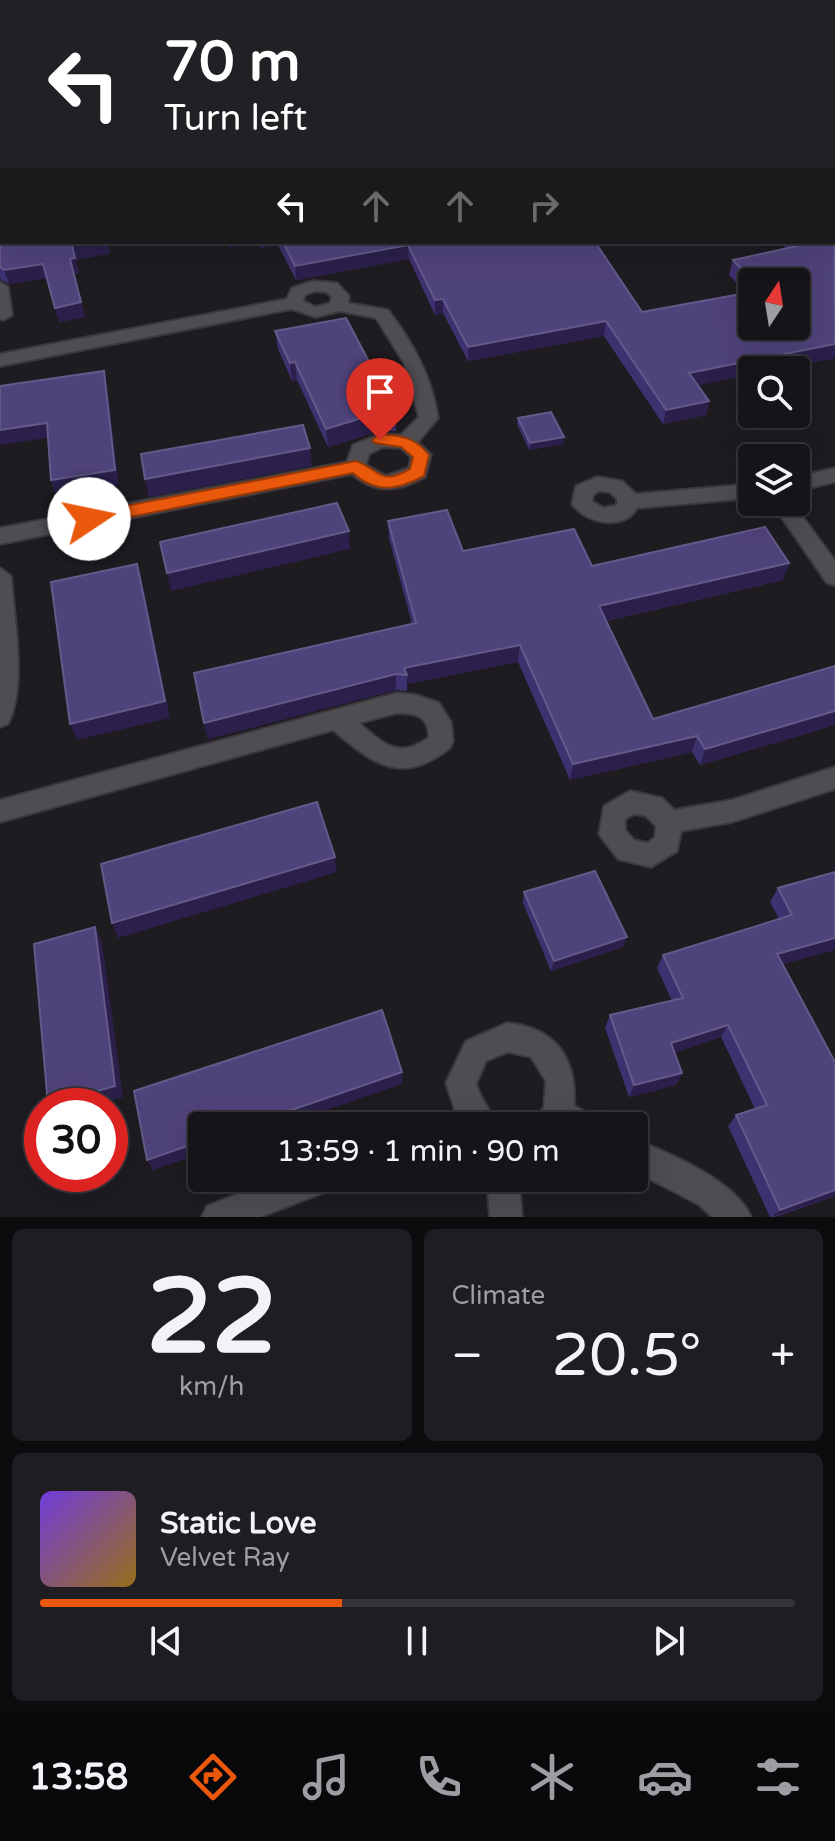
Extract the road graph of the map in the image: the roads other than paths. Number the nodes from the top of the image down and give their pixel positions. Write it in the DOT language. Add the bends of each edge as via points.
graph roads {
  1 [pos="0,287"];
  2 [pos="294,303"];
  3 [pos="338,306"];
  4 [pos="3,315"];
  5 [pos="0,360"];
  6 [pos="406,442"];
  7 [pos="356,467"];
  8 [pos="835,475"];
  9 [pos="810,481"];
  10 [pos="738,492"];
  11 [pos="627,502"];
  12 [pos="791,516"];
  13 [pos="0,536"];
  14 [pos="0,576"];
  15 [pos="835,577"];
  16 [pos="3,675"];
  17 [pos="0,717"];
  18 [pos="338,720"];
  19 [pos="835,778"];
  20 [pos="0,811"];
  21 [pos="669,822"];
  22 [pos="468,1112"];
  23 [pos="561,1112"];
  24 [pos="648,1161"];
  25 [pos="285,1192"];
  26 [pos="504,1192"];
  27 [pos="218,1217"];
  28 [pos="506,1217"];
  29 [pos="735,1217"];
  1 -- 4 [label="street"];
  2 -- 3 [label="street" via="305,312 323,313"];
  2 -- 3 [label="street" via="298,292 331,287 341,296"];
  2 -- 5 [label="street"];
  3 -- 6 [label="street" via="382,314 397,334 426,395 429,418"];
  6 -- 7 [label="street" via="380,440 360,450"];
  6 -- 7 [label="street" via="421,455 418,472 398,483 371,481"];
  7 -- 13 [label="street"];
  8 -- 9 [label="street"];
  10 -- 11 [label="street"];
  12 -- 15 [label="street"];
  14 -- 16 [label="street"];
  16 -- 17 [label="street"];
  18 -- 20 [label="street"];
  19 -- 21 [label="street" via="732,811"];
  22 -- 23 [label="street" via="461,1083 476,1051 507,1037 541,1047 561,1078"];
  24 -- 29 [label="street" via="709,1193"];
  25 -- 27 [label="street"];
  26 -- 28 [label="street"];
}
